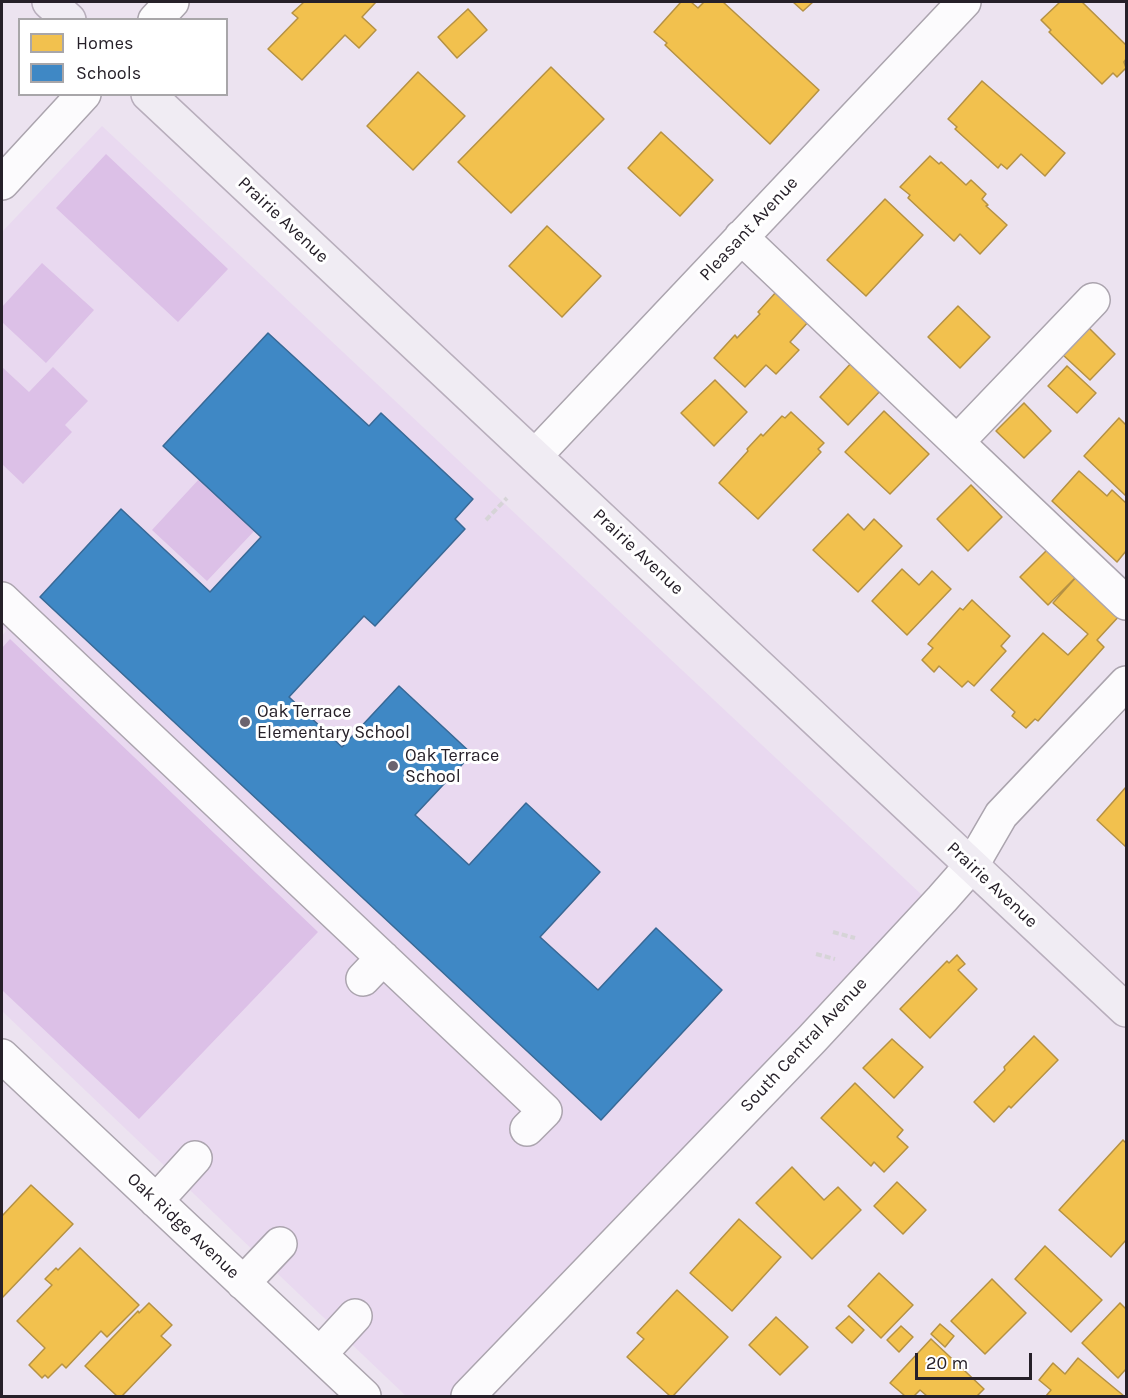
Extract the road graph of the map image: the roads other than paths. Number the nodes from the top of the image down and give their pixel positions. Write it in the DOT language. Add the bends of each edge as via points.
graph roads {
  1 [pos="49,2"];
  2 [pos="172,2"];
  3 [pos="964,2"];
  4 [pos="67,18"];
  5 [pos="157,18"];
  6 [pos="82,96"];
  7 [pos="150,96"];
  8 [pos="2,183"];
  9 [pos="741,237"];
  10 [pos="1093,300"];
  11 [pos="957,442"];
  12 [pos="535,456"];
  13 [pos="2,598"];
  14 [pos="1126,603"];
  15 [pos="1126,683"];
  16 [pos="972,865"];
  17 [pos="1126,1010"];
  18 [pos="2,1056"];
  19 [pos="527,1129"];
  20 [pos="195,1158"];
  21 [pos="156,1201"];
  22 [pos="280,1244"];
  23 [pos="243,1283"];
  24 [pos="355,1316"];
  25 [pos="320,1354"];
  26 [pos="364,1396"];
  27 [pos="468,1396"];
  1 -- 4 [label="main road"];
  2 -- 5 [label="street"];
  3 -- 9 [label="street, Pleasant Avenue"];
  6 -- 8 [label="street"];
  7 -- 12 [label="main road, Prairie Avenue"];
  9 -- 11 [label="street"];
  9 -- 12 [label="street, Pleasant Avenue"];
  10 -- 11 [label="street"];
  11 -- 14 [label="street"];
  12 -- 16 [label="main road, Prairie Avenue"];
  13 -- 19 [label="street" via="373,968 460,1048 545,1111"];
  15 -- 16 [label="street, South Central Avenue" via="1001,815"];
  16 -- 17 [label="main road, Prairie Avenue"];
  16 -- 27 [label="street, South Central Avenue" via="812,1039"];
  18 -- 21 [label="street, Oak Ridge Avenue"];
  20 -- 21 [label="street"];
  21 -- 23 [label="street, Oak Ridge Avenue"];
  22 -- 23 [label="street"];
  23 -- 25 [label="street, Oak Ridge Avenue"];
  24 -- 25 [label="street"];
  25 -- 26 [label="street, Oak Ridge Avenue"];
}
